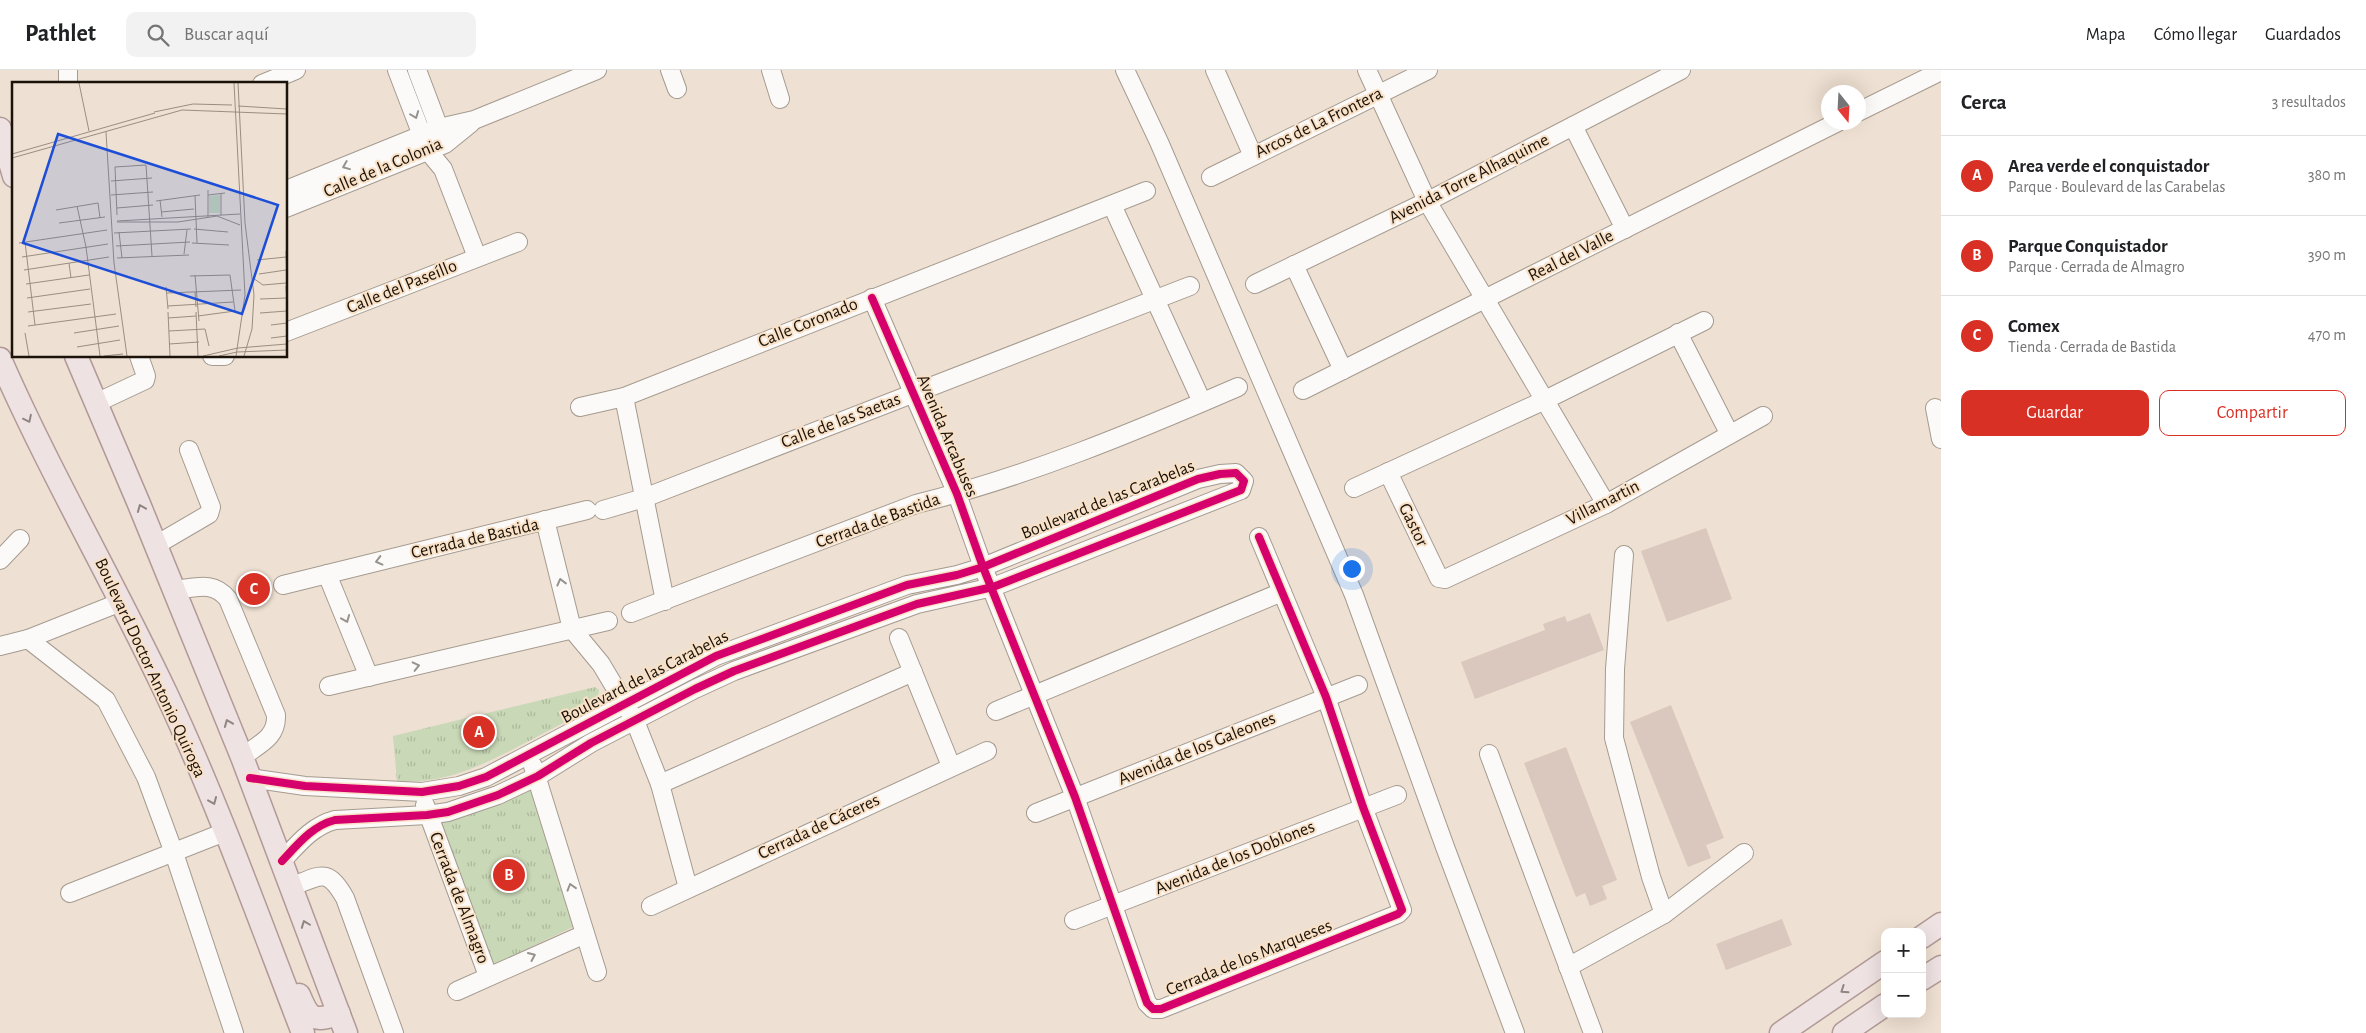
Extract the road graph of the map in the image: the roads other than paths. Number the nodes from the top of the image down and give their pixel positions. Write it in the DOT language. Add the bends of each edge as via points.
graph roads {
  1 [pos="296,70"];
  2 [pos="397,70"];
  3 [pos="418,70"];
  4 [pos="597,70"];
  5 [pos="670,70"];
  6 [pos="771,70"];
  7 [pos="1125,70"];
  8 [pos="1215,70"];
  9 [pos="1367,70"];
  10 [pos="1428,70"];
  11 [pos="1681,70"];
  12 [pos="1941,71"];
  13 [pos="1919,76"];
  14 [pos="267,82"];
  15 [pos="677,89"];
  16 [pos="1378,95"];
  17 [pos="780,99"];
  18 [pos="1866,107"];
  19 [pos="1573,126"];
  20 [pos="0,129"];
  21 [pos="1822,130"];
  22 [pos="442,136"];
  23 [pos="425,143"];
  24 [pos="1253,156"];
  25 [pos="12,169"];
  26 [pos="443,169"];
  27 [pos="1211,177"];
  28 [pos="288,189"];
  29 [pos="1146,191"];
  30 [pos="1427,201"];
  31 [pos="1112,205"];
  32 [pos="288,207"];
  33 [pos="1625,229"];
  34 [pos="518,242"];
  35 [pos="477,257"];
  36 [pos="1294,265"];
  37 [pos="1255,284"];
  38 [pos="1190,286"];
  39 [pos="872,298"];
  40 [pos="1156,300"];
  41 [pos="1483,300"];
  42 [pos="1704,321"];
  43 [pos="288,331"];
  44 [pos="1678,333"];
  45 [pos="77,358"];
  46 [pos="140,358"];
  47 [pos="0,359"];
  48 [pos="1343,370"];
  49 [pos="6,383"];
  50 [pos="1238,387"];
  51 [pos="1304,390"];
  52 [pos="913,393"];
  53 [pos="624,397"];
  54 [pos="1545,400"];
  55 [pos="1202,402"];
  56 [pos="96,403"];
  57 [pos="580,407"];
  58 [pos="1935,408"];
  59 [pos="1763,416"];
  60 [pos="1729,433"];
  61 [pos="1941,439"];
  62 [pos="189,450"];
  63 [pos="1388,472"];
  64 [pos="1354,488"];
  65 [pos="957,494"];
  66 [pos="644,498"];
  67 [pos="1606,504"];
  68 [pos="546,520"];
  69 [pos="1259,537"];
  70 [pos="20,539"];
  71 [pos="156,545"];
  72 [pos="1624,555"];
  73 [pos="0,560"];
  74 [pos="983,567"];
  75 [pos="327,574"];
  76 [pos="1439,578"];
  77 [pos="283,585"];
  78 [pos="993,587"];
  79 [pos="174,590"];
  80 [pos="1282,592"];
  81 [pos="665,601"];
  82 [pos="121,602"];
  83 [pos="631,613"];
  84 [pos="608,621"];
  85 [pos="572,629"];
  86 [pos="899,638"];
  87 [pos="28,639"];
  88 [pos="0,646"];
  89 [pos="913,672"];
  90 [pos="369,677"];
  91 [pos="1358,685"];
  92 [pos="329,686"];
  93 [pos="1036,696"];
  94 [pos="1326,697"];
  95 [pos="626,702"];
  96 [pos="996,711"];
  97 [pos="635,721"];
  98 [pos="988,750"];
  99 [pos="1489,754"];
  100 [pos="528,755"];
  101 [pos="242,757"];
  102 [pos="951,766"];
  103 [pos="538,776"];
  104 [pos="250,778"];
  105 [pos="660,784"];
  106 [pos="422,792"];
  107 [pos="1397,795"];
  108 [pos="1075,797"];
  109 [pos="1364,807"];
  110 [pos="1036,813"];
  111 [pos="428,815"];
  112 [pos="225,832"];
  113 [pos="174,853"];
  114 [pos="1744,853"];
  115 [pos="282,861"];
  116 [pos="291,887"];
  117 [pos="688,888"];
  118 [pos="70,893"];
  119 [pos="651,906"];
  120 [pos="1113,906"];
  121 [pos="1664,914"];
  122 [pos="1074,920"];
  123 [pos="1941,924"];
  124 [pos="264,933"];
  125 [pos="585,934"];
  126 [pos="1926,934"];
  127 [pos="1881,965"];
  128 [pos="1568,966"];
  129 [pos="1941,967"];
  130 [pos="597,972"];
  131 [pos="488,976"];
  132 [pos="1926,976"];
  133 [pos="457,991"];
  134 [pos="1881,1008"];
  135 [pos="342,1024"];
  136 [pos="1861,1026"];
  137 [pos="234,1033"];
  138 [pos="303,1033"];
  139 [pos="394,1033"];
  140 [pos="1515,1033"];
  141 [pos="1593,1033"];
  142 [pos="1781,1033"];
  143 [pos="1844,1033"];
  1 -- 14 [label="street"];
  2 -- 23 [label="street, one-way"];
  3 -- 22 [label="street"];
  4 -- 22 [label="street, Calle de la Colonia"];
  5 -- 15 [label="street"];
  6 -- 17 [label="street"];
  7 -- 140 [label="street" via="1354,595"];
  8 -- 24 [label="street"];
  9 -- 16 [label="street"];
  10 -- 16 [label="street, Arcos de La Frontera"];
  11 -- 19 [label="street, Avenida Torre Alhaquime"];
  12 -- 13 [label="street"];
  13 -- 18 [label="street"];
  16 -- 24 [label="street, Arcos de La Frontera"];
  16 -- 30 [label="street"];
  19 -- 30 [label="street, Avenida Torre Alhaquime"];
  19 -- 33 [label="street"];
  20 -- 25 [label="main road"];
  21 -- 33 [label="street, Real del Valle"];
  22 -- 23 [label="street, Calle de la Colonia"];
  22 -- 26 [label="street"];
  23 -- 26 [label="street"];
  23 -- 28 [label="street, Calle de la Colonia, one-way"];
  23 -- 32 [label="street, Calle de la Colonia"];
  24 -- 27 [label="street, Arcos de La Frontera"];
  26 -- 35 [label="street"];
  29 -- 31 [label="street, Calle Coronado"];
  30 -- 36 [label="street, Avenida Torre Alhaquime"];
  30 -- 41 [label="street"];
  31 -- 39 [label="street, Calle Coronado"];
  31 -- 40 [label="street"];
  33 -- 41 [label="street, Real del Valle"];
  34 -- 35 [label="street, Calle del Paseíllo"];
  35 -- 43 [label="street, Calle del Paseíllo"];
  36 -- 37 [label="street, Avenida Torre Alhaquime"];
  36 -- 48 [label="street"];
  38 -- 40 [label="street, Calle de las Saetas"];
  39 -- 52 [label="street, Avenida Arcabuses"];
  39 -- 53 [label="street, Calle Coronado"];
  40 -- 52 [label="street, Calle de las Saetas"];
  40 -- 55 [label="street"];
  41 -- 48 [label="street, Real del Valle"];
  41 -- 54 [label="street"];
  42 -- 44 [label="street"];
  44 -- 54 [label="street"];
  44 -- 60 [label="street"];
  45 -- 56 [label="main road"];
  46 -- 56 [label="street" via="145,380"];
  47 -- 49 [label="main road, Boulevard Doctor Antonio Quiroga"];
  48 -- 51 [label="street, Real del Valle"];
  49 -- 82 [label="main road, Boulevard Doctor Antonio Quiroga, one-way"];
  50 -- 55 [label="street, Cerrada de Bastida"];
  52 -- 65 [label="street, Avenida Arcabuses"];
  52 -- 66 [label="street, Calle de las Saetas"];
  53 -- 57 [label="street, Calle Coronado"];
  53 -- 66 [label="street"];
  54 -- 63 [label="street"];
  54 -- 67 [label="street"];
  55 -- 65 [label="street, Cerrada de Bastida" via="1062,458"];
  71 -- 56 [label="main road, one-way"];
  58 -- 61 [label="street"];
  59 -- 60 [label="street, Villamartin"];
  60 -- 67 [label="street, Villamartin"];
  62 -- 71 [label="street" via="211,506 209,514"];
  63 -- 64 [label="street"];
  63 -- 76 [label="street, Gastor"];
  65 -- 74 [label="street, Avenida Arcabuses"];
  65 -- 81 [label="street, Cerrada de Bastida" via="916,504"];
  66 -- 68 [label="street, Calle de las Saetas"];
  66 -- 81 [label="street"];
  67 -- 76 [label="street, Villamartin" via="1445,579"];
  68 -- 75 [label="street, Cerrada de Bastida, one-way"];
  85 -- 68 [label="street, Cerrada de Bastida, one-way"];
  69 -- 80 [label="street, Cerrada de los Marqueses"];
  70 -- 73 [label="street"];
  71 -- 79 [label="main road"];
  72 -- 121 [label="street" via="1615,669 1614,738"];
  74 -- 78 [label="street, Avenida Arcabuses"];
  74 -- 78 [label="street, Boulevard de las Carabelas" via="1198,479 1236,473 1244,481 1241,490"];
  74 -- 95 [label="street, Boulevard de las Carabelas" via="907,585 753,641"];
  75 -- 77 [label="street, Cerrada de Bastida"];
  75 -- 90 [label="street, one-way"];
  78 -- 93 [label="street, Cerrada de los Marqueses"];
  78 -- 97 [label="street, Boulevard de las Carabelas" via="917,604 864,622 734,671"];
  101 -- 79 [label="main road, one-way"];
  79 -- 101 [label="street" via="208,586 221,589 276,715 273,733"];
  80 -- 93 [label="street"];
  80 -- 94 [label="street, Cerrada de los Marqueses"];
  81 -- 83 [label="street, Cerrada de Bastida"];
  82 -- 87 [label="street"];
  82 -- 112 [label="main road, Boulevard Doctor Antonio Quiroga, one-way" via="167,695"];
  84 -- 85 [label="street"];
  90 -- 85 [label="street, one-way"];
  85 -- 95 [label="street, Cerrada de Bastida"];
  86 -- 89 [label="street"];
  87 -- 88 [label="street"];
  87 -- 113 [label="street" via="106,700 146,777"];
  89 -- 102 [label="street"];
  89 -- 105 [label="street"];
  90 -- 92 [label="street"];
  91 -- 94 [label="street, Avenida de los Galeones"];
  93 -- 96 [label="street"];
  93 -- 108 [label="street, Cerrada de los Marqueses"];
  94 -- 108 [label="street, Avenida de los Galeones"];
  94 -- 109 [label="street, Cerrada de los Marqueses"];
  95 -- 97 [label="street, Cerrada de Bastida"];
  95 -- 100 [label="street, Boulevard de las Carabelas"];
  97 -- 103 [label="street, Boulevard de las Carabelas"];
  97 -- 105 [label="street"];
  98 -- 102 [label="street, Cerrada de Cáceres"];
  99 -- 128 [label="street"];
  100 -- 103 [label="street"];
  100 -- 106 [label="street, Boulevard de las Carabelas" via="486,777 459,786"];
  101 -- 104 [label="main road"];
  102 -- 117 [label="street, Cerrada de Cáceres"];
  103 -- 111 [label="street, Boulevard de las Carabelas" via="498,796"];
  125 -- 103 [label="street, one-way"];
  104 -- 106 [label="street, Boulevard de las Carabelas" via="305,786"];
  104 -- 115 [label="main road"];
  105 -- 117 [label="street"];
  106 -- 111 [label="street, Cerrada de Almagro"];
  107 -- 109 [label="street, Avenida de los Doblones"];
  108 -- 110 [label="street, Avenida de los Galeones"];
  108 -- 120 [label="street, Cerrada de los Marqueses"];
  109 -- 120 [label="street, Avenida de los Doblones"];
  109 -- 120 [label="street, Cerrada de los Marqueses" via="1402,910 1398,914 1161,1009 1153,1009 1147,1003"];
  111 -- 115 [label="street, Boulevard de las Carabelas" via="325,823 306,834"];
  111 -- 131 [label="street, Cerrada de Almagro"];
  112 -- 113 [label="street"];
  112 -- 124 [label="main road, Boulevard Doctor Antonio Quiroga"];
  113 -- 118 [label="street"];
  113 -- 137 [label="street"];
  114 -- 121 [label="street"];
  115 -- 116 [label="main road"];
  135 -- 116 [label="main road, one-way"];
  116 -- 139 [label="street" via="326,876 335,881 345,898"];
  117 -- 119 [label="street, Cerrada de Cáceres"];
  120 -- 122 [label="street, Avenida de los Doblones"];
  121 -- 128 [label="street"];
  123 -- 126 [label="main road"];
  124 -- 135 [label="main road" via="284,959 308,1015"];
  124 -- 138 [label="main road, Boulevard Doctor Antonio Quiroga"];
  125 -- 130 [label="street"];
  131 -- 125 [label="street, Cerrada de Almagro, one-way"];
  127 -- 142 [label="main road, one-way"];
  128 -- 141 [label="street"];
  129 -- 132 [label="main road"];
  131 -- 133 [label="street, Cerrada de Almagro"];
  134 -- 136 [label="main road"];
  136 -- 143 [label="main road"];
}
